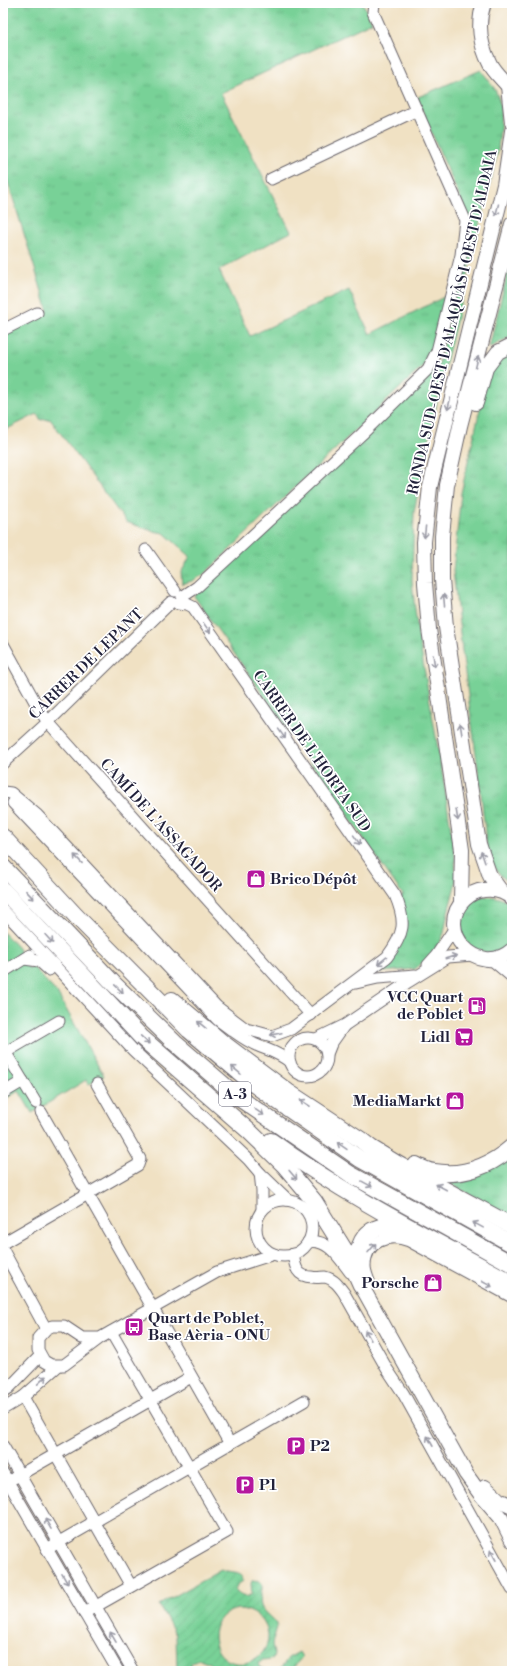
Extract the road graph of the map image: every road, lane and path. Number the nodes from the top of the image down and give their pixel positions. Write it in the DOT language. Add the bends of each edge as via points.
graph roads {
  1 [pos="374,3"];
  2 [pos="479,6"];
  3 [pos="510,87"];
  4 [pos="417,110"];
  5 [pos="512,122"];
  6 [pos="512,131"];
  7 [pos="271,179"];
  8 [pos="512,224"];
  9 [pos="37,313"];
  10 [pos="3,330"];
  11 [pos="512,346"];
  12 [pos="146,550"];
  13 [pos="442,550"];
  14 [pos="179,597"];
  15 [pos="3,644"];
  16 [pos="48,722"];
  17 [pos="3,763"];
  18 [pos="3,792"];
  19 [pos="3,837"];
  20 [pos="30,866"];
  21 [pos="3,867"];
  22 [pos="3,890"];
  23 [pos="506,895"];
  24 [pos="462,902"];
  25 [pos="3,910"];
  26 [pos="3,919"];
  27 [pos="454,929"];
  28 [pos="512,950"];
  29 [pos="41,952"];
  30 [pos="473,955"];
  31 [pos="24,959"];
  32 [pos="493,959"];
  33 [pos="3,972"];
  34 [pos="512,974"];
  35 [pos="412,979"];
  36 [pos="354,983"];
  37 [pos="311,1014"];
  38 [pos="100,1015"];
  39 [pos="59,1021"];
  40 [pos="344,1025"];
  41 [pos="237,1034"];
  42 [pos="316,1039"];
  43 [pos="292,1046"];
  44 [pos="4,1050"];
  45 [pos="327,1054"];
  46 [pos="290,1062"];
  47 [pos="23,1081"];
  48 [pos="97,1084"];
  49 [pos="203,1092"];
  50 [pos="3,1093"];
  51 [pos="361,1140"];
  52 [pos="512,1147"];
  53 [pos="260,1173"];
  54 [pos="88,1194"];
  55 [pos="288,1200"];
  56 [pos="262,1210"];
  57 [pos="512,1226"];
  58 [pos="257,1237"];
  59 [pos="308,1242"];
  60 [pos="3,1243"];
  61 [pos="512,1244"];
  62 [pos="3,1250"];
  63 [pos="274,1254"];
  64 [pos="294,1254"];
  65 [pos="241,1264"];
  66 [pos="512,1264"];
  67 [pos="491,1271"];
  68 [pos="512,1283"];
  69 [pos="365,1285"];
  70 [pos="512,1297"];
  71 [pos="152,1310"];
  72 [pos="46,1329"];
  73 [pos="111,1332"];
  74 [pos="74,1334"];
  75 [pos="100,1338"];
  76 [pos="40,1356"];
  77 [pos="73,1358"];
  78 [pos="58,1366"];
  79 [pos="191,1377"];
  80 [pos="6,1390"];
  81 [pos="20,1399"];
  82 [pos="151,1400"];
  83 [pos="304,1401"];
  84 [pos="3,1409"];
  85 [pos="230,1444"];
  86 [pos="3,1446"];
  87 [pos="56,1455"];
  88 [pos="190,1468"];
  89 [pos="20,1475"];
  90 [pos="5,1477"];
  91 [pos="512,1506"];
  92 [pos="95,1522"];
  93 [pos="512,1540"];
  94 [pos="59,1543"];
  95 [pos="47,1549"];
  96 [pos="131,1586"];
  97 [pos="512,1589"];
  98 [pos="96,1606"];
  99 [pos="84,1613"];
  100 [pos="131,1670"];
  101 [pos="118,1671"];
  1 -- 4 [label="street, CARRER DE LEPANT" via="373,12"];
  2 -- 3 [label="main road" via="481,40 490,65"];
  3 -- 5 [label="main road"];
  4 -- 7 [label="street"];
  4 -- 14 [label="street, CARRER DE LEPANT" via="465,220 461,255 437,351 428,369 362,434 197,587"];
  6 -- 24 [label="main road, RONDA SUD-OEST D'ALAQUÀS I OEST D'ALDAIA, one-way" via="504,185 430,487 424,542 429,629 462,850"];
  13 -- 8 [label="main road, one-way" via="447,485"];
  9 -- 10 [label="street"];
  11 -- 13 [label="main road" via="498,352 486,368 456,484 449,534"];
  12 -- 14 [label="street"];
  23 -- 13 [label="main road, one-way" via="490,876 479,844 446,627"];
  14 -- 16 [label="street, CARRER DE LEPANT"];
  14 -- 36 [label="street, CARRER DE L'HORTA SUD, one-way" via="193,608 395,895 401,910 402,928 397,944 387,958"];
  15 -- 16 [label="street, CAMÍ DE L'ASSAGADOR"];
  16 -- 17 [label="street, CARRER DE LEPANT"];
  16 -- 37 [label="street, CAMÍ DE L'ASSAGADOR"];
  37 -- 18 [label="street, one-way" via="291,1029 272,1036 246,1029 217,1007 37,815 11,793"];
  18 -- 41 [label="street" via="217,1019"];
  19 -- 20 [label="highway, A-3"];
  51 -- 20 [label="highway, one-way" via="288,1092 224,1044 171,1000 81,909"];
  61 -- 20 [label="highway, A-3, one-way" via="360,1159 252,1083 189,1030"];
  21 -- 66 [label="highway, A-3, one-way" via="114,984 175,1043 239,1098 350,1174"];
  22 -- 49 [label="highway, one-way" via="141,1037"];
  23 -- 24 [label="main road" via="490,889 469,895"];
  24 -- 27 [label="main road, RONDA SUD-OEST D'ALAQUÀS I OEST D'ALDAIA" via="457,910"];
  25 -- 29 [label="street"];
  26 -- 31 [label="street" via="26,946"];
  27 -- 30 [label="main road" via="464,949"];
  27 -- 35 [label="street" via="430,964"];
  28 -- 32 [label="main road"];
  29 -- 31 [label="street"];
  29 -- 38 [label="street"];
  30 -- 32 [label="main road"];
  35 -- 30 [label="street, one-way" via="448,957"];
  31 -- 33 [label="street"];
  31 -- 38 [label="street" via="39,961 77,1001"];
  32 -- 34 [label="main road"];
  35 -- 36 [label="street" via="378,978"];
  35 -- 40 [label="street"];
  36 -- 37 [label="street"];
  38 -- 53 [label="street"];
  39 -- 44 [label="street"];
  40 -- 42 [label="street"];
  40 -- 45 [label="street"];
  41 -- 43 [label="street" via="262,1043"];
  41 -- 46 [label="street" via="274,1051"];
  42 -- 43 [label="street" via="303,1038"];
  42 -- 45 [label="street" via="325,1047"];
  43 -- 46 [label="street"];
  44 -- 47 [label="street"];
  45 -- 46 [label="street" via="325,1066 316,1074 303,1075"];
  47 -- 50 [label="street"];
  47 -- 54 [label="street"];
  48 -- 54 [label="street" via="140,1159 138,1166"];
  49 -- 67 [label="highway" via="294,1157 396,1220"];
  49 -- 69 [label="highway, one-way" via="284,1165 314,1200"];
  51 -- 52 [label="highway" via="432,1172 452,1173 472,1170 499,1158"];
  57 -- 51 [label="highway, one-way" via="399,1165"];
  53 -- 55 [label="street"];
  53 -- 56 [label="street"];
  54 -- 60 [label="street"];
  54 -- 71 [label="street"];
  55 -- 56 [label="street" via="273,1201"];
  55 -- 59 [label="street" via="304,1208 309,1216 311,1229"];
  56 -- 58 [label="street" via="255,1228"];
  58 -- 63 [label="street" via="261,1244"];
  58 -- 65 [label="street" via="252,1254"];
  59 -- 64 [label="street"];
  59 -- 69 [label="street" via="322,1242"];
  62 -- 72 [label="street"];
  63 -- 64 [label="street"];
  63 -- 65 [label="street"];
  97 -- 64 [label="street, one-way" via="344,1293 336,1283 326,1277 310,1278 302,1275 295,1267"];
  65 -- 71 [label="street" via="217,1272"];
  67 -- 68 [label="highway"];
  67 -- 69 [label="highway" via="475,1268 401,1229 387,1227 368,1232 358,1250"];
  69 -- 70 [label="street, one-way" via="365,1264 369,1251 379,1241 394,1237 409,1241"];
  69 -- 91 [label="main road" via="474,1472 494,1496"];
  69 -- 93 [label="main road" via="466,1474 501,1518"];
  71 -- 73 [label="street"];
  71 -- 79 [label="street"];
  72 -- 74 [label="street" via="58,1325"];
  72 -- 76 [label="street" via="38,1338"];
  73 -- 75 [label="street"];
  73 -- 82 [label="street"];
  74 -- 75 [label="street" via="82,1338"];
  74 -- 77 [label="street" via="78,1346"];
  75 -- 77 [label="street"];
  76 -- 78 [label="street" via="44,1361"];
  76 -- 80 [label="street"];
  77 -- 78 [label="street"];
  81 -- 78 [label="street, one-way"];
  79 -- 82 [label="street"];
  79 -- 85 [label="street"];
  80 -- 81 [label="street"];
  81 -- 84 [label="street"];
  81 -- 87 [label="street"];
  82 -- 87 [label="street"];
  82 -- 88 [label="street"];
  83 -- 85 [label="street"];
  85 -- 88 [label="street"];
  86 -- 89 [label="street"];
  87 -- 89 [label="street"];
  87 -- 92 [label="street"];
  88 -- 92 [label="street"];
  88 -- 96 [label="street" via="227,1532"];
  89 -- 90 [label="street"];
  94 -- 89 [label="street, one-way"];
  90 -- 95 [label="street"];
  92 -- 94 [label="street"];
  92 -- 96 [label="street"];
  94 -- 95 [label="street"];
  94 -- 98 [label="street"];
  95 -- 99 [label="street, one-way"];
  96 -- 98 [label="street"];
  98 -- 99 [label="street"];
  100 -- 98 [label="street, one-way"];
  99 -- 101 [label="street"];
}
